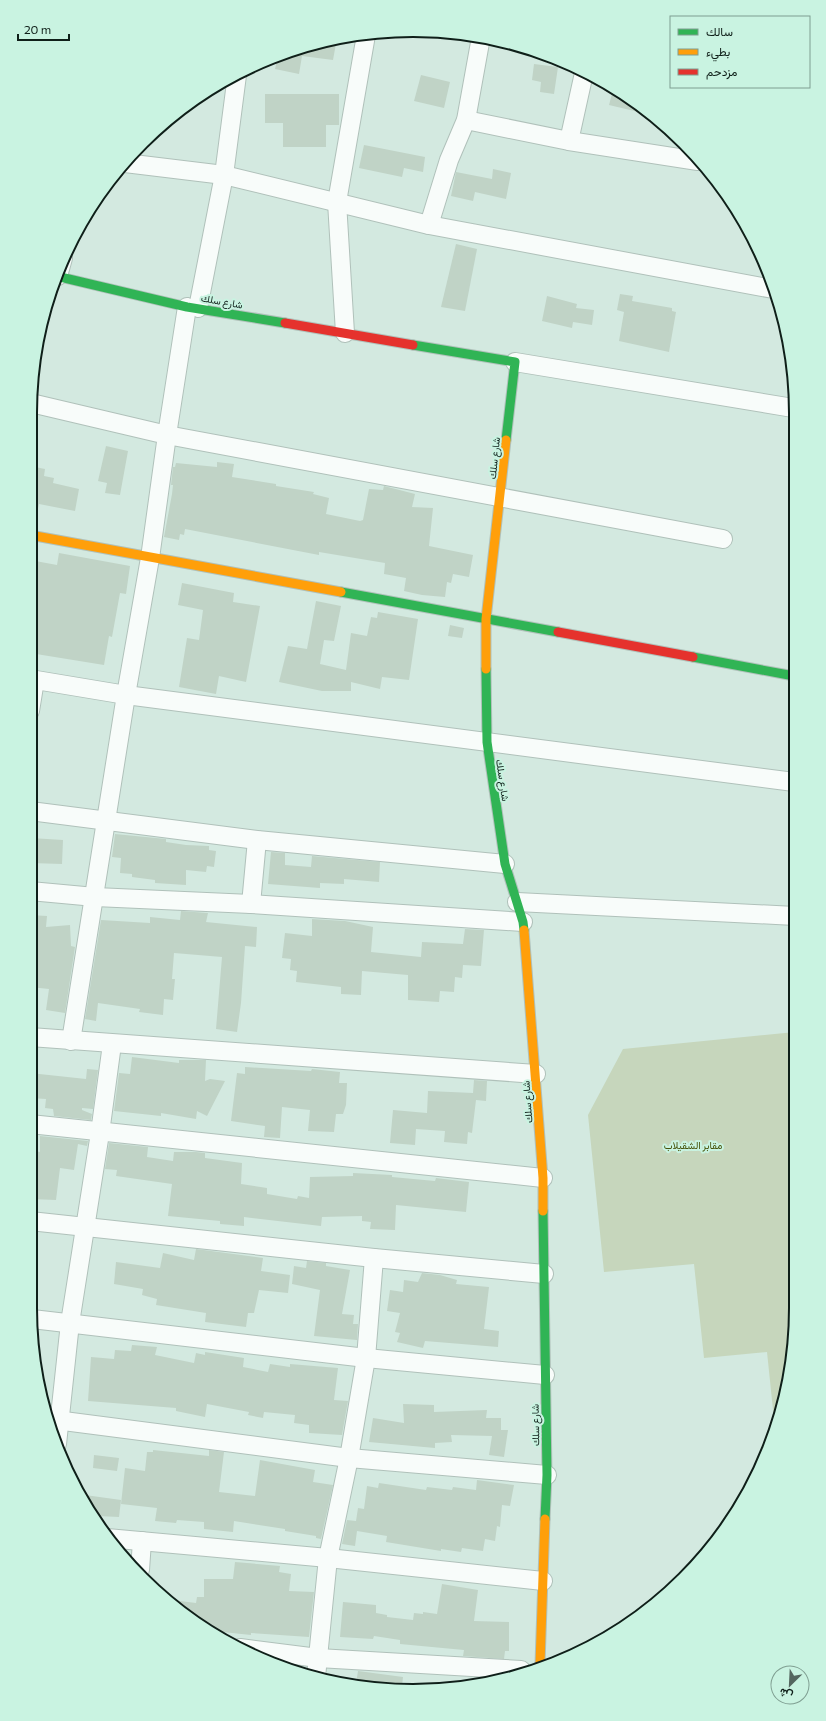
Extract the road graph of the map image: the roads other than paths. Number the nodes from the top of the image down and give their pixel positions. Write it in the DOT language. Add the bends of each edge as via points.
graph roads {
  1 [pos="365,40"];
  2 [pos="480,43"];
  3 [pos="583,78"];
  4 [pos="236,81"];
  5 [pos="466,120"];
  6 [pos="569,140"];
  7 [pos="690,158"];
  8 [pos="131,164"];
  9 [pos="224,175"];
  10 [pos="337,202"];
  11 [pos="430,225"];
  12 [pos="63,277"];
  13 [pos="767,288"];
  14 [pos="193,308"];
  15 [pos="345,333"];
  16 [pos="515,362"];
  17 [pos="37,404"];
  18 [pos="789,407"];
  19 [pos="167,435"];
  20 [pos="501,499"];
  21 [pos="37,536"];
  22 [pos="723,540"];
  23 [pos="150,558"];
  24 [pos="486,619"];
  25 [pos="789,675"];
  26 [pos="37,680"];
  27 [pos="126,695"];
  28 [pos="487,742"];
  29 [pos="789,781"];
  30 [pos="37,812"];
  31 [pos="107,822"];
  32 [pos="256,840"];
  33 [pos="505,864"];
  34 [pos="37,892"];
  35 [pos="95,897"];
  36 [pos="517,902"];
  37 [pos="251,904"];
  38 [pos="789,916"];
  39 [pos="523,922"];
  40 [pos="37,1038"];
  41 [pos="72,1041"];
  42 [pos="112,1044"];
  43 [pos="536,1074"];
  44 [pos="37,1125"];
  45 [pos="100,1133"];
  46 [pos="543,1178"];
  47 [pos="37,1222"];
  48 [pos="85,1226"];
  49 [pos="374,1258"];
  50 [pos="544,1274"];
  51 [pos="37,1320"];
  52 [pos="70,1323"];
  53 [pos="366,1358"];
  54 [pos="545,1375"];
  55 [pos="54,1420"];
  56 [pos="349,1458"];
  57 [pos="547,1475"];
  58 [pos="116,1539"];
  59 [pos="142,1541"];
  60 [pos="328,1558"];
  61 [pos="140,1567"];
  62 [pos="543,1581"];
  63 [pos="259,1650"];
  64 [pos="318,1658"];
  65 [pos="540,1662"];
  66 [pos="515,1670"];
  67 [pos="317,1671"];
  1 -- 10 [label="street"];
  2 -- 5 [label="street"];
  3 -- 6 [label="street"];
  4 -- 9 [label="street"];
  5 -- 6 [label="street"];
  5 -- 11 [label="street" via="449,160"];
  6 -- 7 [label="street"];
  8 -- 9 [label="street"];
  9 -- 10 [label="street"];
  9 -- 14 [label="street"];
  10 -- 11 [label="street"];
  10 -- 15 [label="street"];
  11 -- 13 [label="street"];
  12 -- 14 [label="street, شارع سلك"];
  14 -- 15 [label="street, شارع سلك"];
  14 -- 19 [label="street"];
  15 -- 16 [label="street, شارع سلك"];
  16 -- 18 [label="street"];
  16 -- 20 [label="street, شارع سلك"];
  17 -- 19 [label="street"];
  19 -- 20 [label="street"];
  19 -- 23 [label="street"];
  20 -- 22 [label="street"];
  20 -- 24 [label="street, شارع سلك"];
  21 -- 23 [label="street"];
  23 -- 24 [label="street"];
  23 -- 27 [label="street"];
  24 -- 25 [label="street"];
  24 -- 28 [label="street, شارع سلك"];
  26 -- 27 [label="street"];
  27 -- 28 [label="street"];
  27 -- 31 [label="street"];
  28 -- 29 [label="street"];
  28 -- 33 [label="street, شارع سلك"];
  30 -- 31 [label="street"];
  31 -- 32 [label="street"];
  31 -- 35 [label="street"];
  32 -- 33 [label="street"];
  32 -- 37 [label="street"];
  33 -- 36 [label="street, شارع سلك"];
  34 -- 35 [label="street"];
  35 -- 37 [label="street"];
  35 -- 41 [label="street"];
  36 -- 38 [label="street"];
  36 -- 39 [label="street, شارع سلك"];
  37 -- 39 [label="street"];
  39 -- 43 [label="street, شارع سلك"];
  40 -- 41 [label="street"];
  41 -- 42 [label="street"];
  42 -- 43 [label="street"];
  42 -- 45 [label="street"];
  43 -- 46 [label="street, شارع سلك"];
  44 -- 45 [label="street"];
  45 -- 46 [label="street"];
  45 -- 48 [label="street"];
  46 -- 50 [label="street, شارع سلك"];
  47 -- 48 [label="street"];
  48 -- 49 [label="street"];
  48 -- 52 [label="street"];
  49 -- 50 [label="street"];
  49 -- 53 [label="street"];
  50 -- 54 [label="street, شارع سلك"];
  51 -- 52 [label="street"];
  52 -- 53 [label="street"];
  52 -- 55 [label="street"];
  53 -- 54 [label="street"];
  53 -- 56 [label="street"];
  54 -- 57 [label="street, شارع سلك"];
  55 -- 56 [label="street"];
  56 -- 57 [label="street"];
  56 -- 60 [label="street"];
  57 -- 62 [label="street, شارع سلك"];
  58 -- 59 [label="street"];
  59 -- 60 [label="street"];
  59 -- 61 [label="street"];
  60 -- 62 [label="street"];
  60 -- 64 [label="street"];
  62 -- 65 [label="street, شارع سلك"];
  63 -- 64 [label="street"];
  64 -- 66 [label="street"];
  64 -- 67 [label="street"];
}
